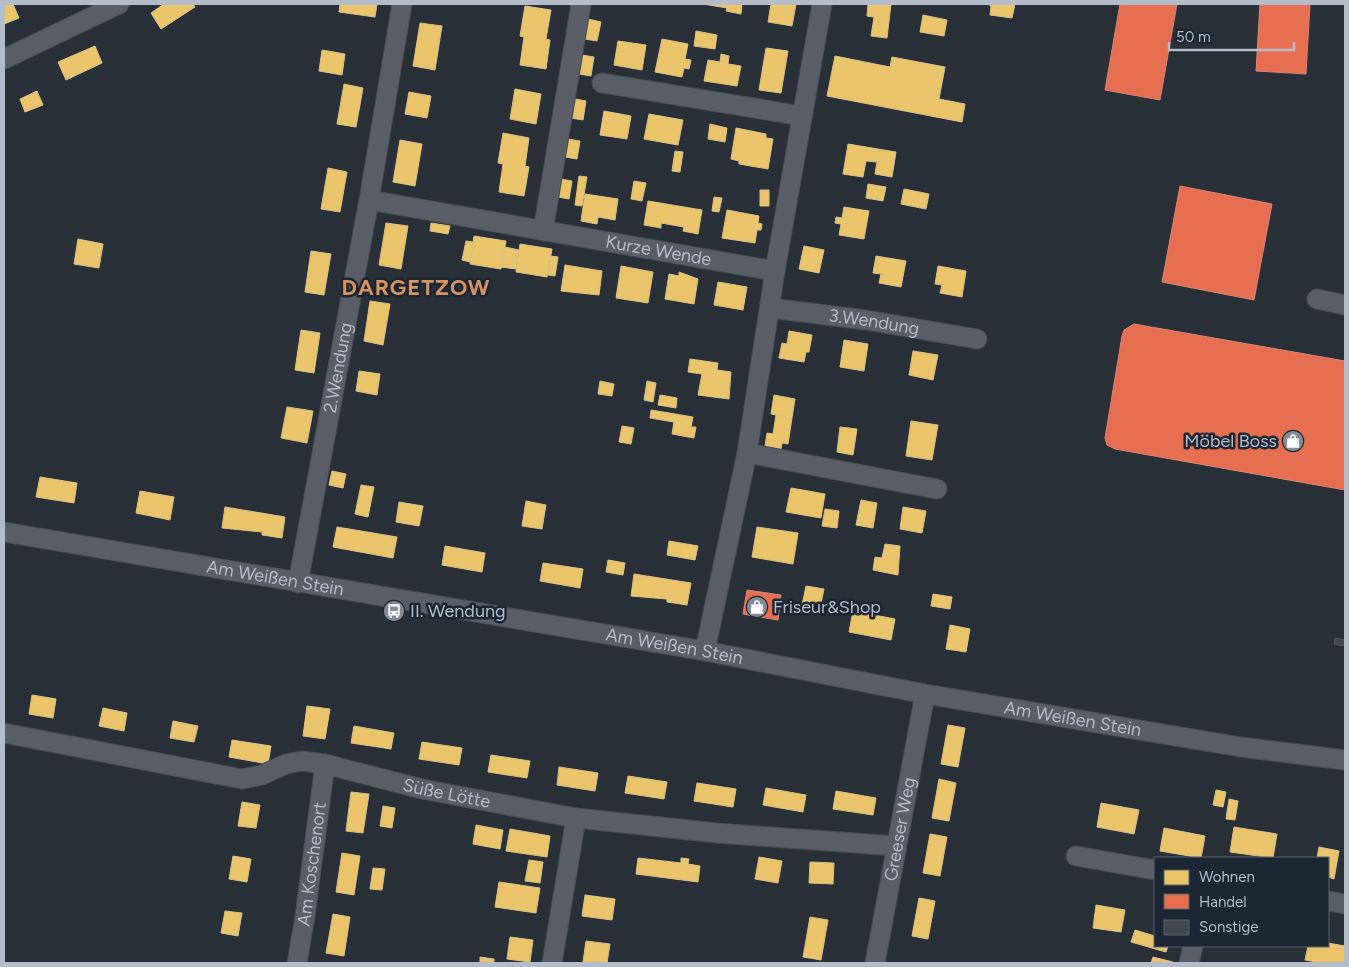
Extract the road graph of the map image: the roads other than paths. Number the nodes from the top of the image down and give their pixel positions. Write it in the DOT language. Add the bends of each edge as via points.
graph roads {
  1 [pos="119,4"];
  2 [pos="402,4"];
  3 [pos="581,4"];
  4 [pos="822,4"];
  5 [pos="4,60"];
  6 [pos="602,83"];
  7 [pos="802,116"];
  8 [pos="369,200"];
  9 [pos="543,231"];
  10 [pos="774,271"];
  11 [pos="1317,299"];
  12 [pos="1345,305"];
  13 [pos="770,308"];
  14 [pos="977,339"];
  15 [pos="747,453"];
  16 [pos="937,489"];
  17 [pos="4,532"];
  18 [pos="298,583"];
  19 [pos="705,651"];
  20 [pos="925,694"];
  21 [pos="4,733"];
  22 [pos="1345,760"];
  23 [pos="325,764"];
  24 [pos="576,818"];
  25 [pos="896,846"];
  26 [pos="1076,856"];
  27 [pos="1154,870"];
  28 [pos="1329,901"];
  29 [pos="1345,904"];
  30 [pos="1193,947"];
  31 [pos="297,963"];
  32 [pos="552,963"];
  33 [pos="874,963"];
  34 [pos="1189,963"];
  1 -- 5 [label="street"];
  2 -- 8 [label="street, 2.Wendung"];
  3 -- 9 [label="street"];
  4 -- 7 [label="street"];
  6 -- 7 [label="street"];
  7 -- 10 [label="street"];
  8 -- 9 [label="street, Kurze Wende"];
  8 -- 18 [label="street, 2.Wendung"];
  9 -- 10 [label="street, Kurze Wende"];
  10 -- 13 [label="street"];
  11 -- 12 [label="street"];
  13 -- 14 [label="street, 3.Wendung"];
  13 -- 15 [label="street"];
  15 -- 16 [label="street"];
  15 -- 19 [label="street"];
  17 -- 18 [label="street, Am Weißen Stein"];
  18 -- 19 [label="street, Am Weißen Stein"];
  19 -- 20 [label="street, Am Weißen Stein"];
  20 -- 22 [label="street, Am Weißen Stein" via="1241,747"];
  20 -- 25 [label="street, Greeser Weg"];
  21 -- 23 [label="street, Süße Lötte" via="242,779 302,761"];
  23 -- 24 [label="street, Süße Lötte" via="422,789"];
  23 -- 31 [label="street, Am Koschenort"];
  24 -- 25 [label="street, Süße Lötte" via="717,833"];
  24 -- 32 [label="street"];
  25 -- 33 [label="street, Greeser Weg"];
  26 -- 27 [label="street"];
  28 -- 29 [label="street"];
  30 -- 34 [label="street"];
}
